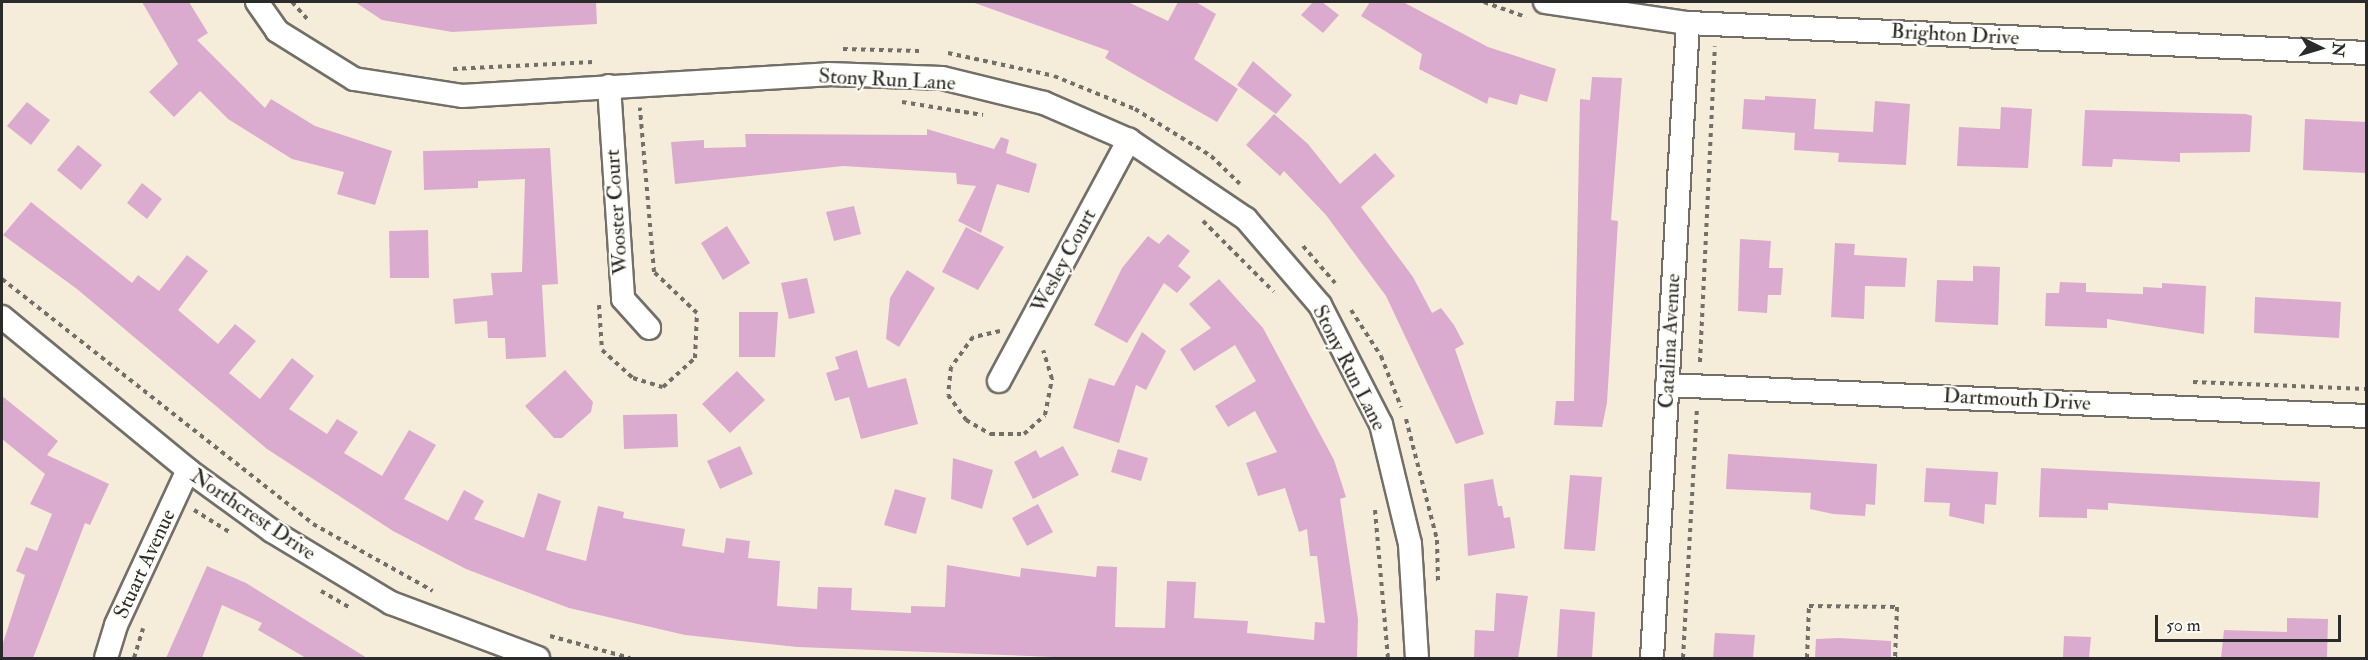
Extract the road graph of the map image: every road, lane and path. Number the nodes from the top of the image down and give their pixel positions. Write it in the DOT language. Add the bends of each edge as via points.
graph roads {
  1 [pos="257,2"];
  2 [pos="292,2"];
  3 [pos="1545,2"];
  4 [pos="1688,23"];
  5 [pos="315,25"];
  6 [pos="1715,48"];
  7 [pos="829,50"];
  8 [pos="933,52"];
  9 [pos="945,53"];
  10 [pos="2367,53"];
  11 [pos="605,61"];
  12 [pos="447,69"];
  13 [pos="609,86"];
  14 [pos="896,102"];
  15 [pos="652,107"];
  16 [pos="987,115"];
  17 [pos="1129,140"];
  18 [pos="1244,188"];
  19 [pos="1200,218"];
  20 [pos="1300,243"];
  21 [pos="2,279"];
  22 [pos="1337,286"];
  23 [pos="1281,299"];
  24 [pos="599,302"];
  25 [pos="1349,306"];
  26 [pos="2,317"];
  27 [pos="1008,321"];
  28 [pos="649,328"];
  29 [pos="1048,341"];
  30 [pos="1710,363"];
  31 [pos="999,381"];
  32 [pos="2187,382"];
  33 [pos="1667,385"];
  34 [pos="2367,389"];
  35 [pos="1709,409"];
  36 [pos="2367,416"];
  37 [pos="188,471"];
  38 [pos="1373,500"];
  39 [pos="189,519"];
  40 [pos="243,541"];
  41 [pos="312,585"];
  42 [pos="1438,588"];
  43 [pos="443,595"];
  44 [pos="362,613"];
  45 [pos="144,622"];
  46 [pos="544,634"];
  47 [pos="106,658"];
  48 [pos="134,658"];
  49 [pos="538,658"];
  50 [pos="630,658"];
  51 [pos="1388,658"];
  52 [pos="1417,658"];
  53 [pos="1652,658"];
  54 [pos="1683,658"];
  55 [pos="1807,658"];
  56 [pos="1895,658"];
  1 -- 13 [label="street, Stony Run Lane" via="277,31 354,79 462,96"];
  2 -- 5 [label="path"];
  3 -- 4 [label="street, Brighton Drive"];
  4 -- 10 [label="street, Brighton Drive"];
  4 -- 33 [label="street, Catalina Avenue"];
  6 -- 30 [label="path" via="1698,362"];
  7 -- 8 [label="path"];
  9 -- 18 [label="path" via="1054,76 1135,109 1211,156"];
  11 -- 12 [label="path"];
  13 -- 17 [label="street, Stony Run Lane" via="828,74 942,78 1044,103"];
  13 -- 28 [label="street, Wooster Court" via="623,299"];
  14 -- 16 [label="path"];
  15 -- 24 [label="path" via="640,108 654,272 697,313 695,358 663,387 633,378 602,350"];
  17 -- 31 [label="street, Wesley Court"];
  17 -- 52 [label="street, Stony Run Lane" via="1246,219 1320,305 1381,423 1410,544"];
  19 -- 23 [label="path"];
  20 -- 22 [label="path"];
  21 -- 43 [label="path" via="314,524"];
  25 -- 42 [label="path" via="1381,356 1413,437 1437,540"];
  26 -- 37 [label="street, Northcrest Drive"];
  27 -- 29 [label="path" via="1003,331 974,337 951,367 948,395 966,420 990,434 1024,434 1045,416 1052,379 1043,351"];
  32 -- 34 [label="path"];
  33 -- 36 [label="street, Dartmouth Drive"];
  33 -- 53 [label="street, Catalina Avenue"];
  35 -- 54 [label="path" via="1697,408"];
  37 -- 47 [label="street, Stuart Avenue" via="116,625"];
  37 -- 49 [label="street, Northcrest Drive" via="272,531 391,603"];
  38 -- 51 [label="path"];
  39 -- 40 [label="path" via="193,509"];
  41 -- 44 [label="path"];
  45 -- 48 [label="path"];
  46 -- 50 [label="path"];
  55 -- 56 [label="path" via="1809,606 1897,607"];
}
